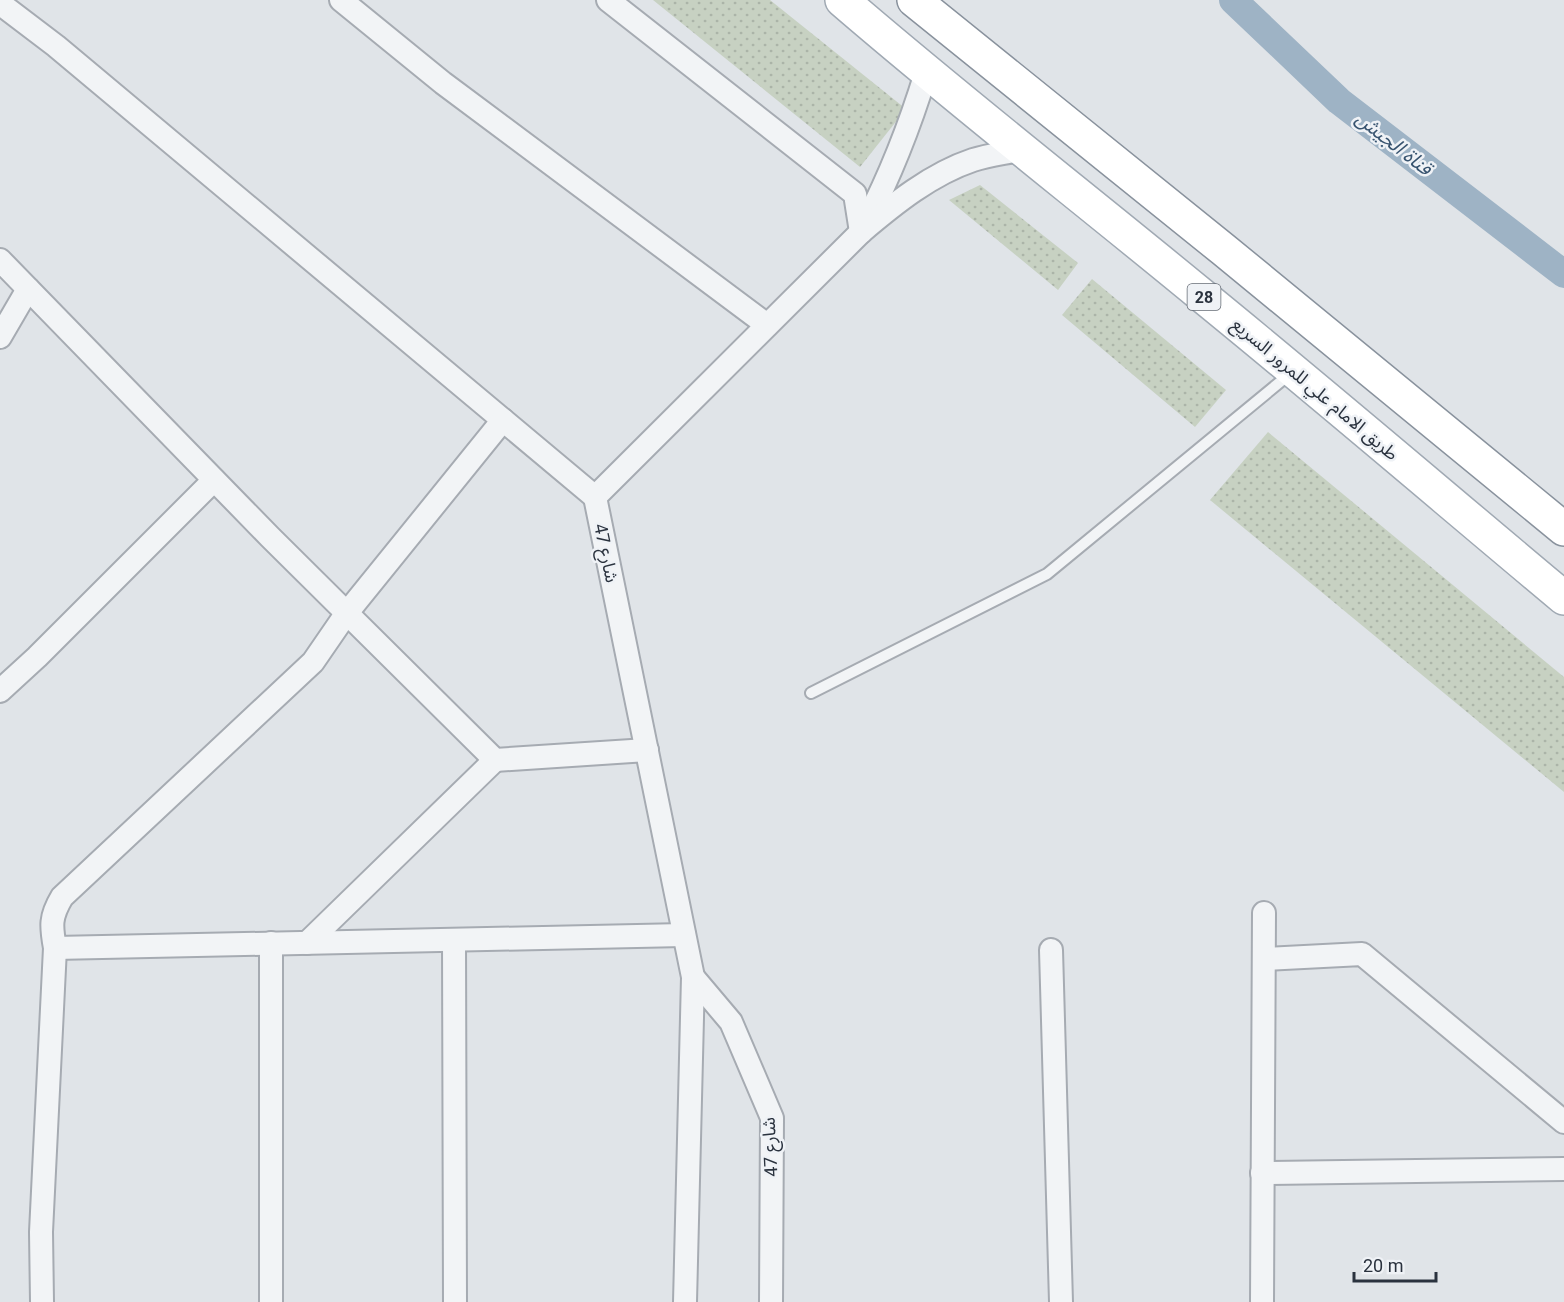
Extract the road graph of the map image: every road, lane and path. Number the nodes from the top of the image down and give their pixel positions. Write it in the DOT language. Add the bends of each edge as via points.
graph roads {
  1 [pos="340,0"];
  2 [pos="608,0"];
  3 [pos="842,0"];
  4 [pos="914,0"];
  5 [pos="6,10"];
  6 [pos="926,73"];
  7 [pos="1023,149"];
  8 [pos="861,232"];
  9 [pos="0,260"];
  10 [pos="28,289"];
  11 [pos="767,325"];
  12 [pos="0,337"];
  13 [pos="1294,371"];
  14 [pos="503,420"];
  15 [pos="214,480"];
  16 [pos="595,497"];
  17 [pos="1564,529"];
  18 [pos="1564,598"];
  19 [pos="346,614"];
  20 [pos="0,691"];
  21 [pos="811,693"];
  22 [pos="647,750"];
  23 [pos="495,760"];
  24 [pos="1264,913"];
  25 [pos="684,935"];
  26 [pos="454,940"];
  27 [pos="271,943"];
  28 [pos="308,943"];
  29 [pos="55,948"];
  30 [pos="1051,950"];
  31 [pos="1264,959"];
  32 [pos="693,976"];
  33 [pos="1564,1122"];
  34 [pos="1564,1169"];
  35 [pos="1262,1173"];
  36 [pos="42,1302"];
  37 [pos="271,1302"];
  38 [pos="455,1302"];
  39 [pos="685,1302"];
  40 [pos="771,1302"];
  41 [pos="1061,1302"];
  42 [pos="1262,1302"];
  1 -- 11 [label="street" via="443,83"];
  2 -- 8 [label="street" via="855,194"];
  3 -- 6 [label="main road, طريق الامام علي للمرور السريع / 28"];
  4 -- 17 [label="main road"];
  5 -- 14 [label="street" via="56,46"];
  6 -- 7 [label="main road, طريق الامام علي للمرور السريع / 28"];
  6 -- 8 [label="street" via="896,160"];
  7 -- 8 [label="street" via="972,161 942,175 913,191"];
  7 -- 13 [label="main road, طريق الامام علي للمرور السريع / 28"];
  8 -- 11 [label="street"];
  9 -- 10 [label="street"];
  10 -- 12 [label="street"];
  10 -- 15 [label="street"];
  11 -- 16 [label="street"];
  13 -- 18 [label="main road, طريق الامام علي للمرور السريع / 28"];
  13 -- 21 [label="lane" via="1047,574"];
  14 -- 16 [label="street"];
  14 -- 19 [label="street"];
  15 -- 19 [label="street"];
  15 -- 20 [label="street"];
  16 -- 22 [label="street, شارع 47"];
  19 -- 23 [label="street"];
  19 -- 29 [label="street" via="313,662 62,897 54,910 51,927"];
  22 -- 23 [label="street"];
  22 -- 25 [label="street, شارع 47"];
  23 -- 28 [label="street"];
  24 -- 31 [label="street"];
  25 -- 26 [label="street"];
  25 -- 32 [label="street, شارع 47"];
  26 -- 28 [label="street"];
  26 -- 38 [label="street"];
  27 -- 28 [label="street"];
  27 -- 29 [label="street"];
  27 -- 37 [label="street"];
  29 -- 36 [label="street" via="41,1232"];
  30 -- 41 [label="street"];
  31 -- 33 [label="street" via="1362,954"];
  31 -- 35 [label="street"];
  32 -- 39 [label="street, شارع 47"];
  32 -- 40 [label="street, شارع 47" via="731,1022 772,1118"];
  34 -- 35 [label="street"];
  35 -- 42 [label="street"];
}
